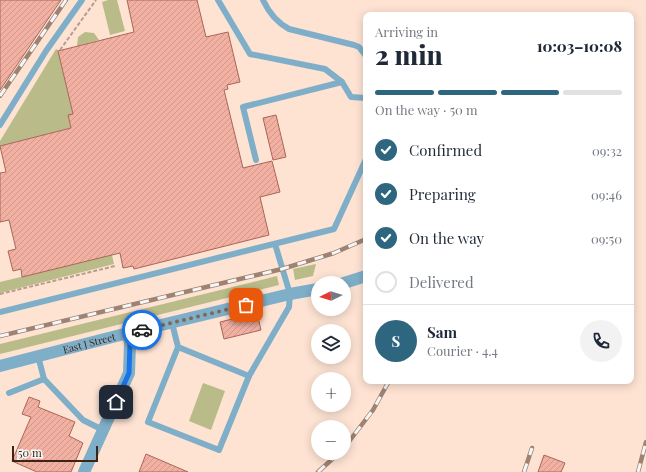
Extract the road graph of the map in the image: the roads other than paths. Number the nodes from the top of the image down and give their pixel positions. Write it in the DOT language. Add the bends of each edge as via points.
graph roads {
  1 [pos="82,0"];
  2 [pos="218,0"];
  3 [pos="263,0"];
  4 [pos="363,52"];
  5 [pos="342,82"];
  6 [pos="363,98"];
  7 [pos="0,125"];
  8 [pos="256,160"];
  9 [pos="363,166"];
  10 [pos="275,244"];
  11 [pos="363,277"];
  12 [pos="351,281"];
  13 [pos="311,290"];
  14 [pos="290,294"];
  15 [pos="0,312"];
  16 [pos="172,323"];
  17 [pos="128,333"];
  18 [pos="178,347"];
  19 [pos="38,356"];
  20 [pos="0,366"];
  21 [pos="249,376"];
  22 [pos="44,378"];
  23 [pos="9,393"];
  24 [pos="103,430"];
  25 [pos="84,472"];
  1 -- 7 [label="lane" via="46,51"];
  2 -- 5 [label="lane" via="250,54 325,70"];
  3 -- 4 [label="lane" via="272,17 284,27 300,33 354,44"];
  5 -- 6 [label="lane" via="351,97"];
  5 -- 8 [label="lane" via="243,106"];
  9 -- 10 [label="lane" via="334,229"];
  10 -- 14 [label="lane"];
  10 -- 15 [label="lane"];
  11 -- 12 [label="street"];
  13 -- 14 [label="street, East J Street"];
  14 -- 16 [label="street, East J Street"];
  14 -- 21 [label="lane" via="288,307"];
  16 -- 17 [label="street, East J Street"];
  16 -- 18 [label="lane"];
  17 -- 19 [label="street, East J Street"];
  17 -- 24 [label="street" via="129,373"];
  18 -- 21 [label="lane"];
  18 -- 21 [label="lane" via="148,422 219,450"];
  19 -- 20 [label="street, East J Street"];
  19 -- 22 [label="lane"];
  22 -- 23 [label="lane"];
  22 -- 24 [label="lane" via="83,420"];
  24 -- 25 [label="street"];
}
